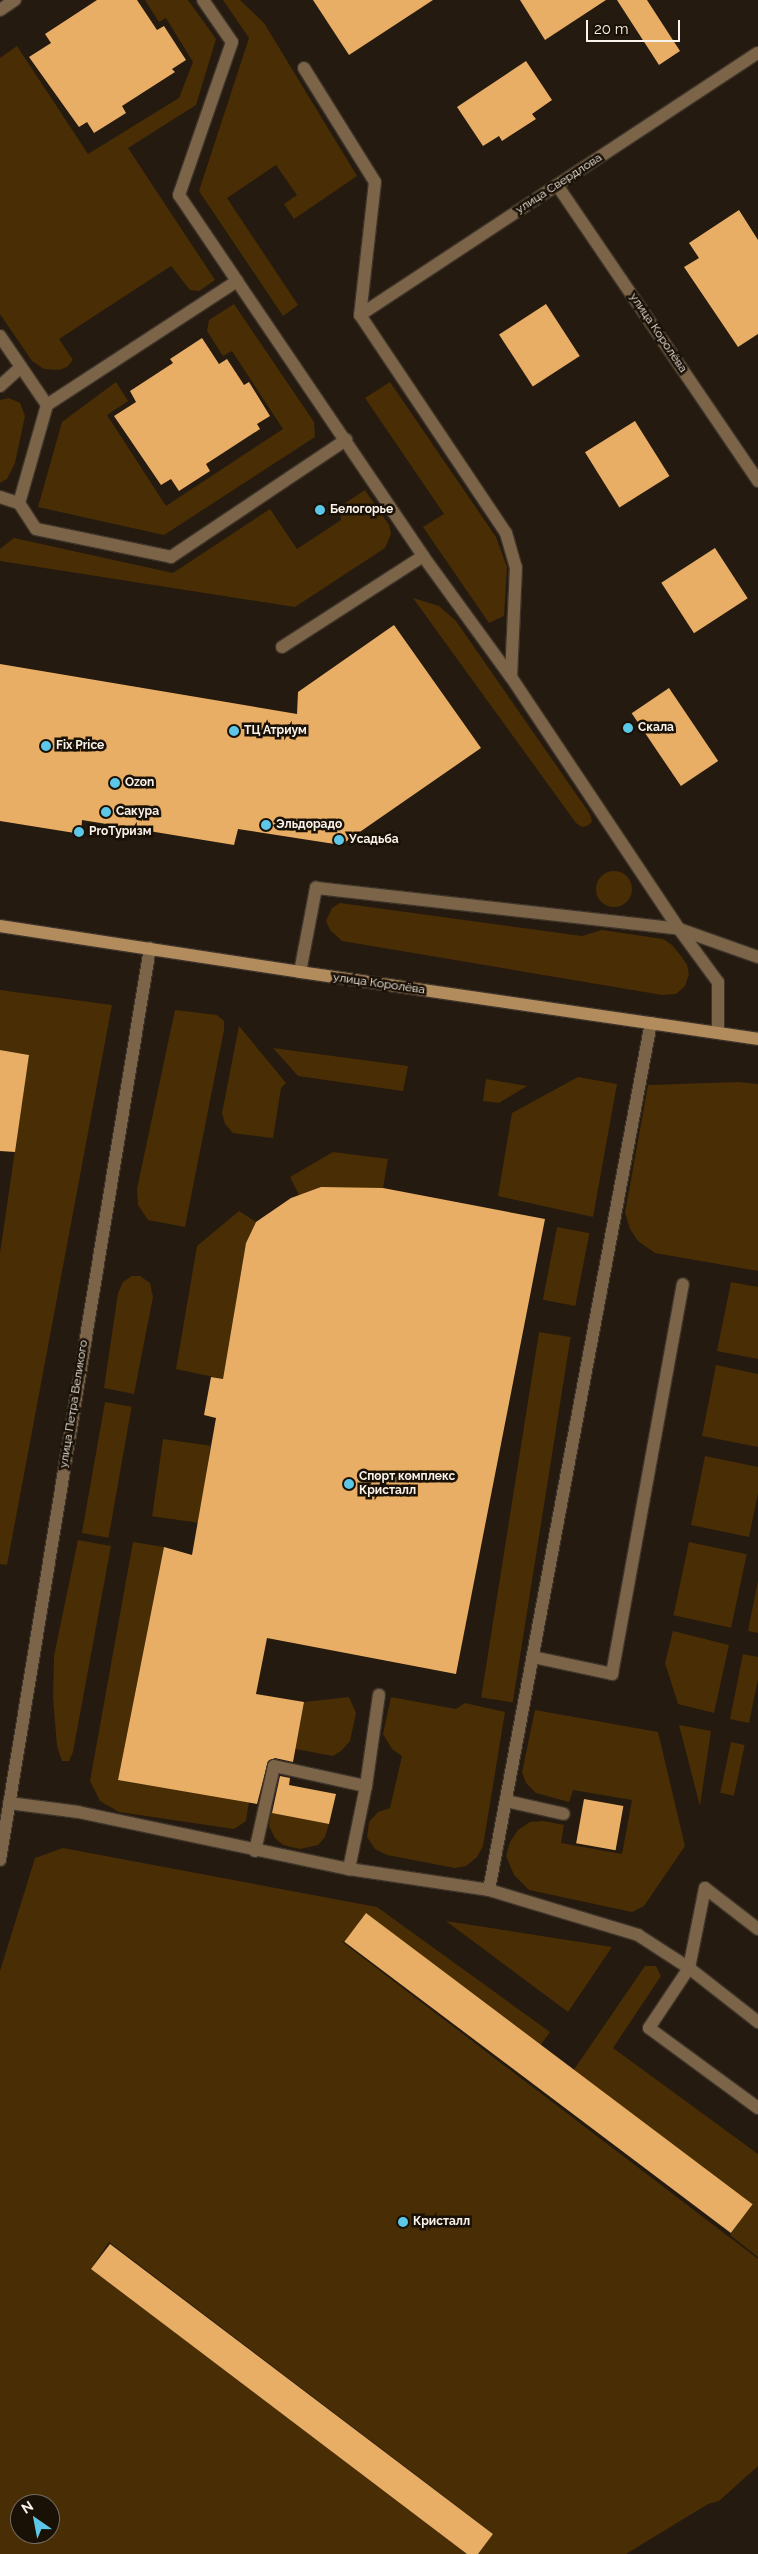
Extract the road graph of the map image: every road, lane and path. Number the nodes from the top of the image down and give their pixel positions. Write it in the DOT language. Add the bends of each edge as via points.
graph roads {
  1 [pos="15,0"];
  2 [pos="204,0"];
  3 [pos="0,10"];
  4 [pos="758,53"];
  5 [pos="304,68"];
  6 [pos="557,185"];
  7 [pos="237,281"];
  8 [pos="360,315"];
  9 [pos="0,336"];
  10 [pos="21,368"];
  11 [pos="0,386"];
  12 [pos="47,405"];
  13 [pos="346,440"];
  14 [pos="758,481"];
  15 [pos="0,497"];
  16 [pos="19,503"];
  17 [pos="424,556"];
  18 [pos="282,648"];
  19 [pos="511,677"];
  20 [pos="0,926"];
  21 [pos="679,929"];
  22 [pos="150,948"];
  23 [pos="758,957"];
  24 [pos="300,972"];
  25 [pos="651,1023"];
  26 [pos="718,1032"];
  27 [pos="758,1039"];
  28 [pos="683,1284"];
  29 [pos="533,1657"];
  30 [pos="379,1695"];
  31 [pos="366,1786"];
  32 [pos="506,1801"];
  33 [pos="9,1802"];
  34 [pos="564,1814"];
  35 [pos="255,1851"];
  36 [pos="0,1860"];
  37 [pos="349,1870"];
  38 [pos="489,1890"];
  39 [pos="758,1929"];
  40 [pos="689,1968"];
  41 [pos="758,2022"];
  42 [pos="758,2108"];
  1 -- 3 [label="street"];
  2 -- 7 [label="street" via="232,42 179,195"];
  4 -- 6 [label="street, улица Свердлова"];
  5 -- 8 [label="street" via="375,182"];
  6 -- 8 [label="street, улица Свердлова"];
  6 -- 14 [label="street, улица Королёва"];
  7 -- 12 [label="street"];
  7 -- 13 [label="street"];
  8 -- 19 [label="street" via="506,533 516,568"];
  9 -- 10 [label="street"];
  10 -- 11 [label="street"];
  10 -- 12 [label="street"];
  12 -- 16 [label="street"];
  13 -- 16 [label="street" via="171,557 36,528"];
  13 -- 17 [label="street"];
  15 -- 16 [label="street"];
  17 -- 18 [label="street"];
  17 -- 19 [label="street"];
  19 -- 21 [label="street"];
  20 -- 22 [label="main road, улица Королёва"];
  21 -- 23 [label="street"];
  21 -- 24 [label="street" via="316,888"];
  21 -- 26 [label="street" via="718,982"];
  22 -- 24 [label="main road, улица Королёва"];
  22 -- 33 [label="street, улица Петра Великого"];
  24 -- 25 [label="main road, улица Королёва"];
  25 -- 26 [label="main road, улица Королёва"];
  25 -- 29 [label="street"];
  26 -- 27 [label="main road, улица Королёва"];
  28 -- 29 [label="street" via="612,1674"];
  29 -- 32 [label="street"];
  30 -- 31 [label="street"];
  31 -- 35 [label="street" via="274,1766"];
  31 -- 37 [label="street"];
  32 -- 34 [label="street"];
  32 -- 38 [label="street"];
  33 -- 35 [label="street" via="78,1812"];
  33 -- 36 [label="street, улица Петра Великого"];
  35 -- 37 [label="street"];
  37 -- 38 [label="street"];
  38 -- 40 [label="street" via="638,1935"];
  39 -- 40 [label="street" via="705,1888"];
  40 -- 41 [label="street"];
  40 -- 42 [label="street" via="649,2028"];
}
